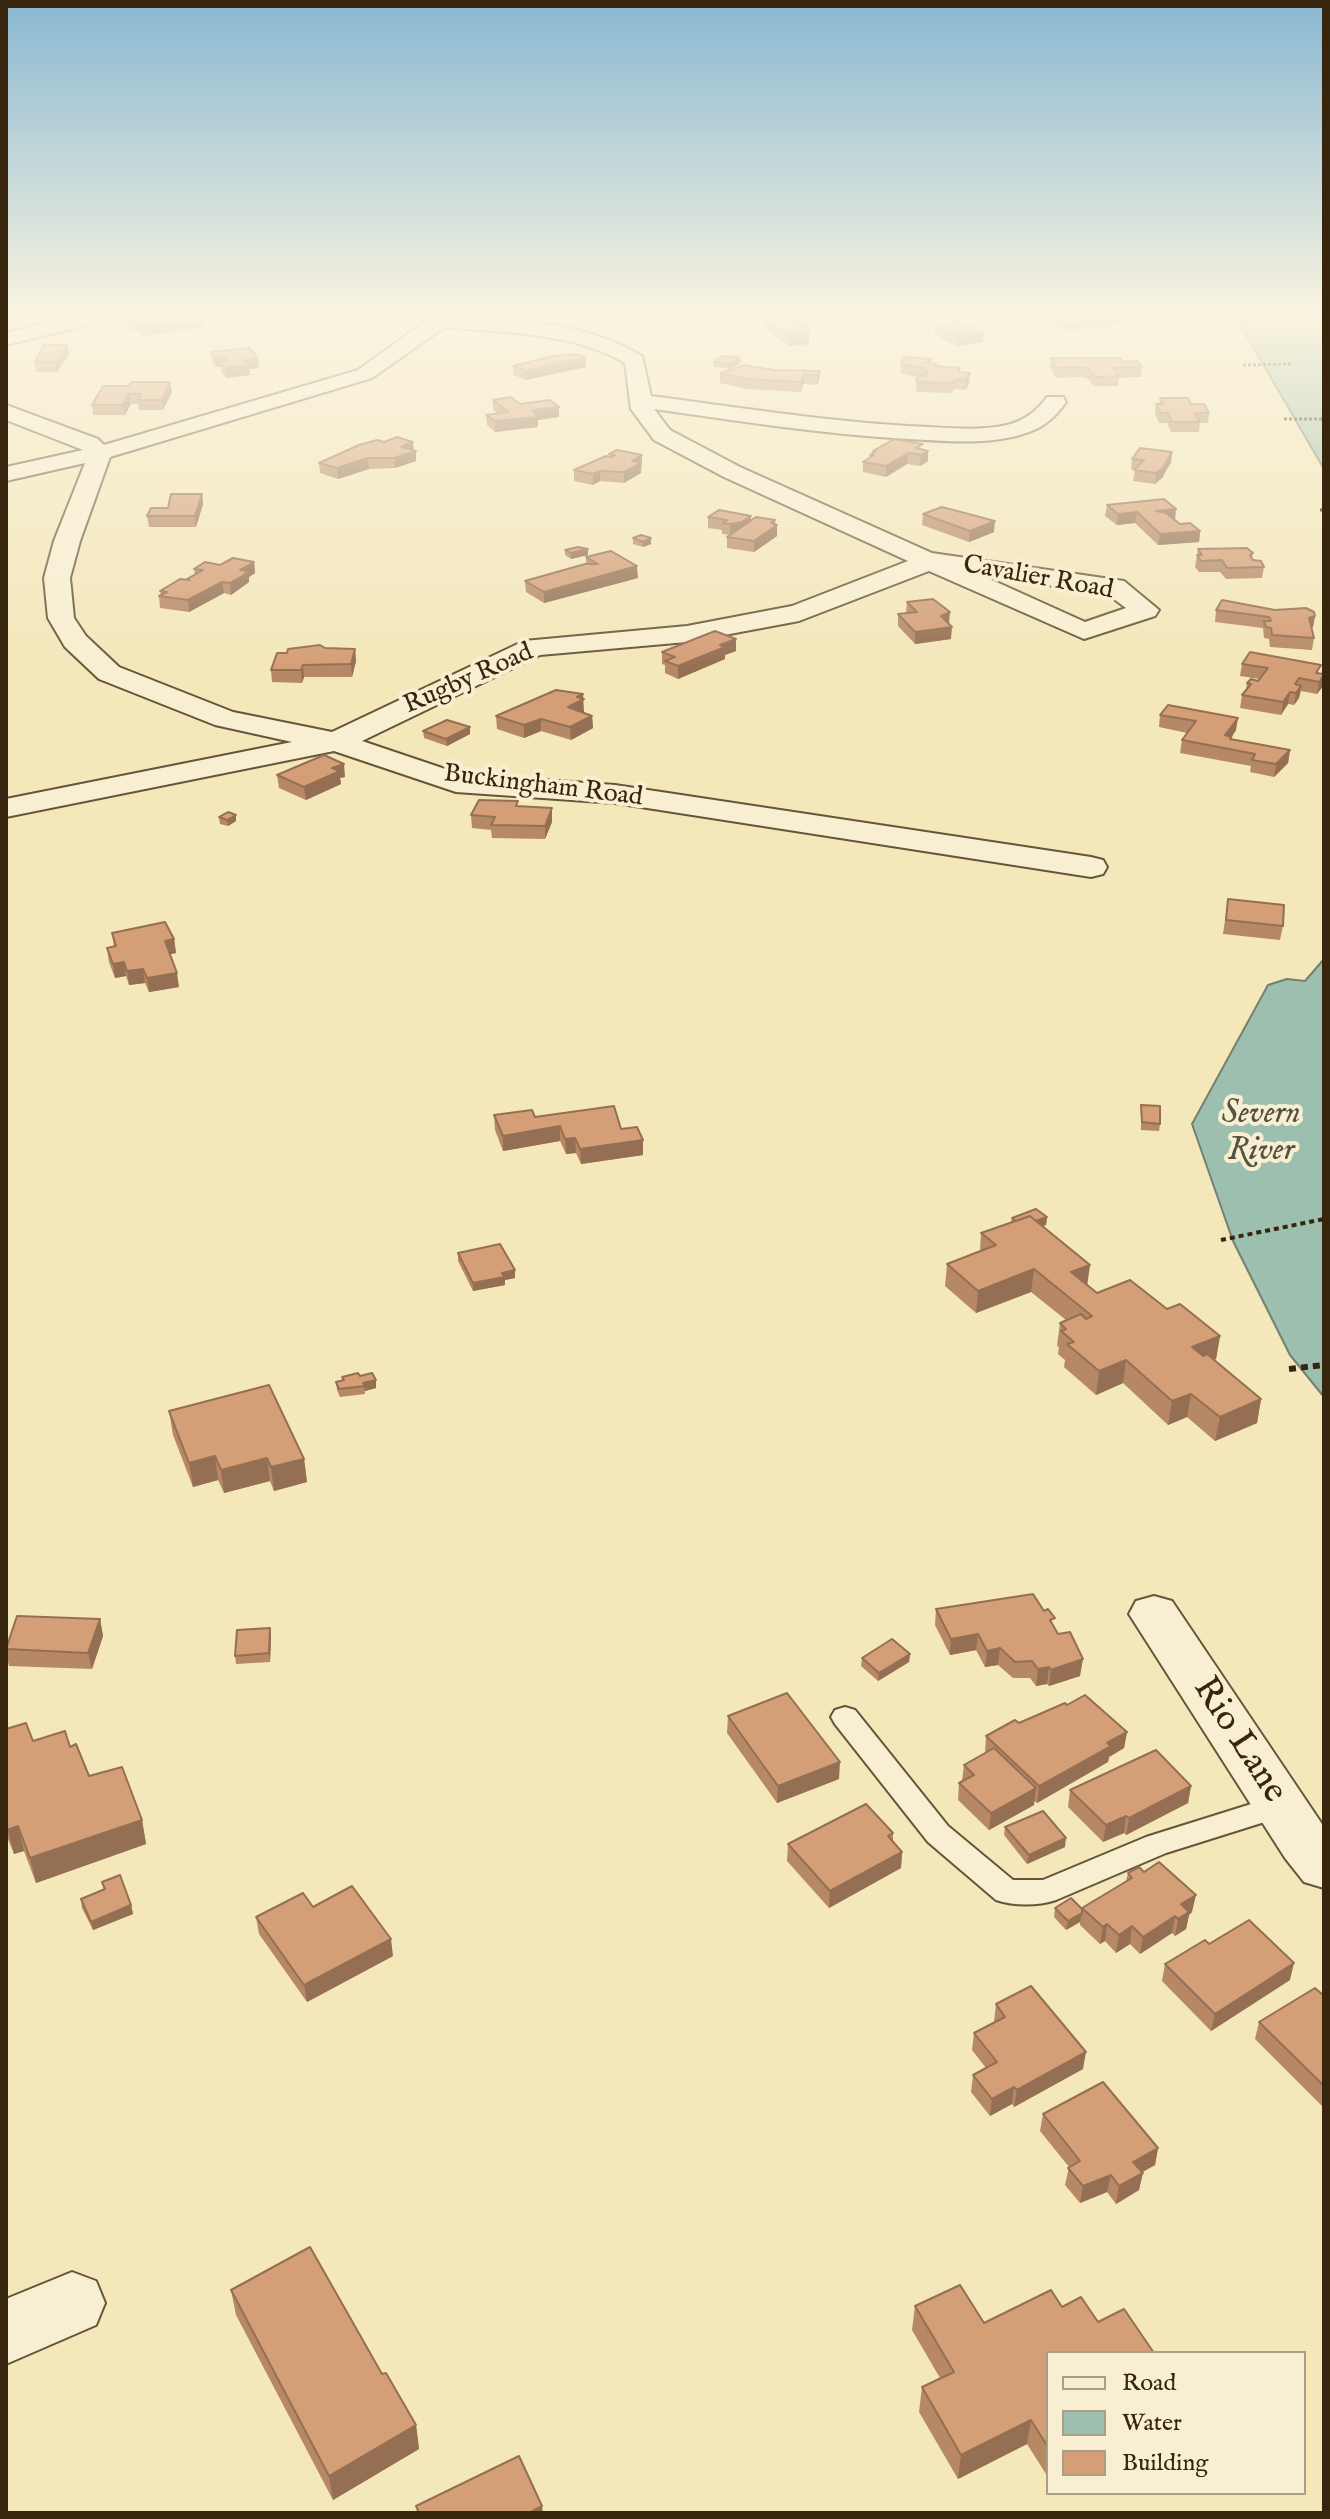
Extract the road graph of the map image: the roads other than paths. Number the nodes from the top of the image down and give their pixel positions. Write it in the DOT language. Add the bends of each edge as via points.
graph roads {
  1 [pos="65,435"];
  2 [pos="162,435"];
  3 [pos="662,435"];
  4 [pos="100,453"];
  5 [pos="6,474"];
  6 [pos="950,564"];
  7 [pos="336,742"];
  8 [pos="6,808"];
  9 [pos="1091,867"];
  10 [pos="1154,1614"];
  11 [pos="845,1717"];
  12 [pos="1280,1806"];
  13 [pos="1324,1866"];
  14 [pos="72,2303"];
  15 [pos="6,2332"];
  1 -- 4 [label="street"];
  2 -- 4 [label="street"];
  3 -- 6 [label="street, Cavalier Road" via="744,477"];
  4 -- 5 [label="street"];
  4 -- 7 [label="street, Buckingham Road" via="57,578 61,618 75,641 109,673 225,719"];
  6 -- 6 [label="street, Cavalier Road" via="1115,587 1146,610 1084,631"];
  6 -- 7 [label="street, Rugby Road" via="799,613 687,634 534,647"];
  7 -- 8 [label="street, Rugby Road"];
  7 -- 9 [label="street, Buckingham Road" via="456,783 615,794"];
  10 -- 12 [label="street, Rio Lane"];
  11 -- 12 [label="lane" via="938,1834 1007,1892 1045,1892 1156,1845"];
  12 -- 13 [label="street, Rio Lane"];
  14 -- 15 [label="street"];
}
